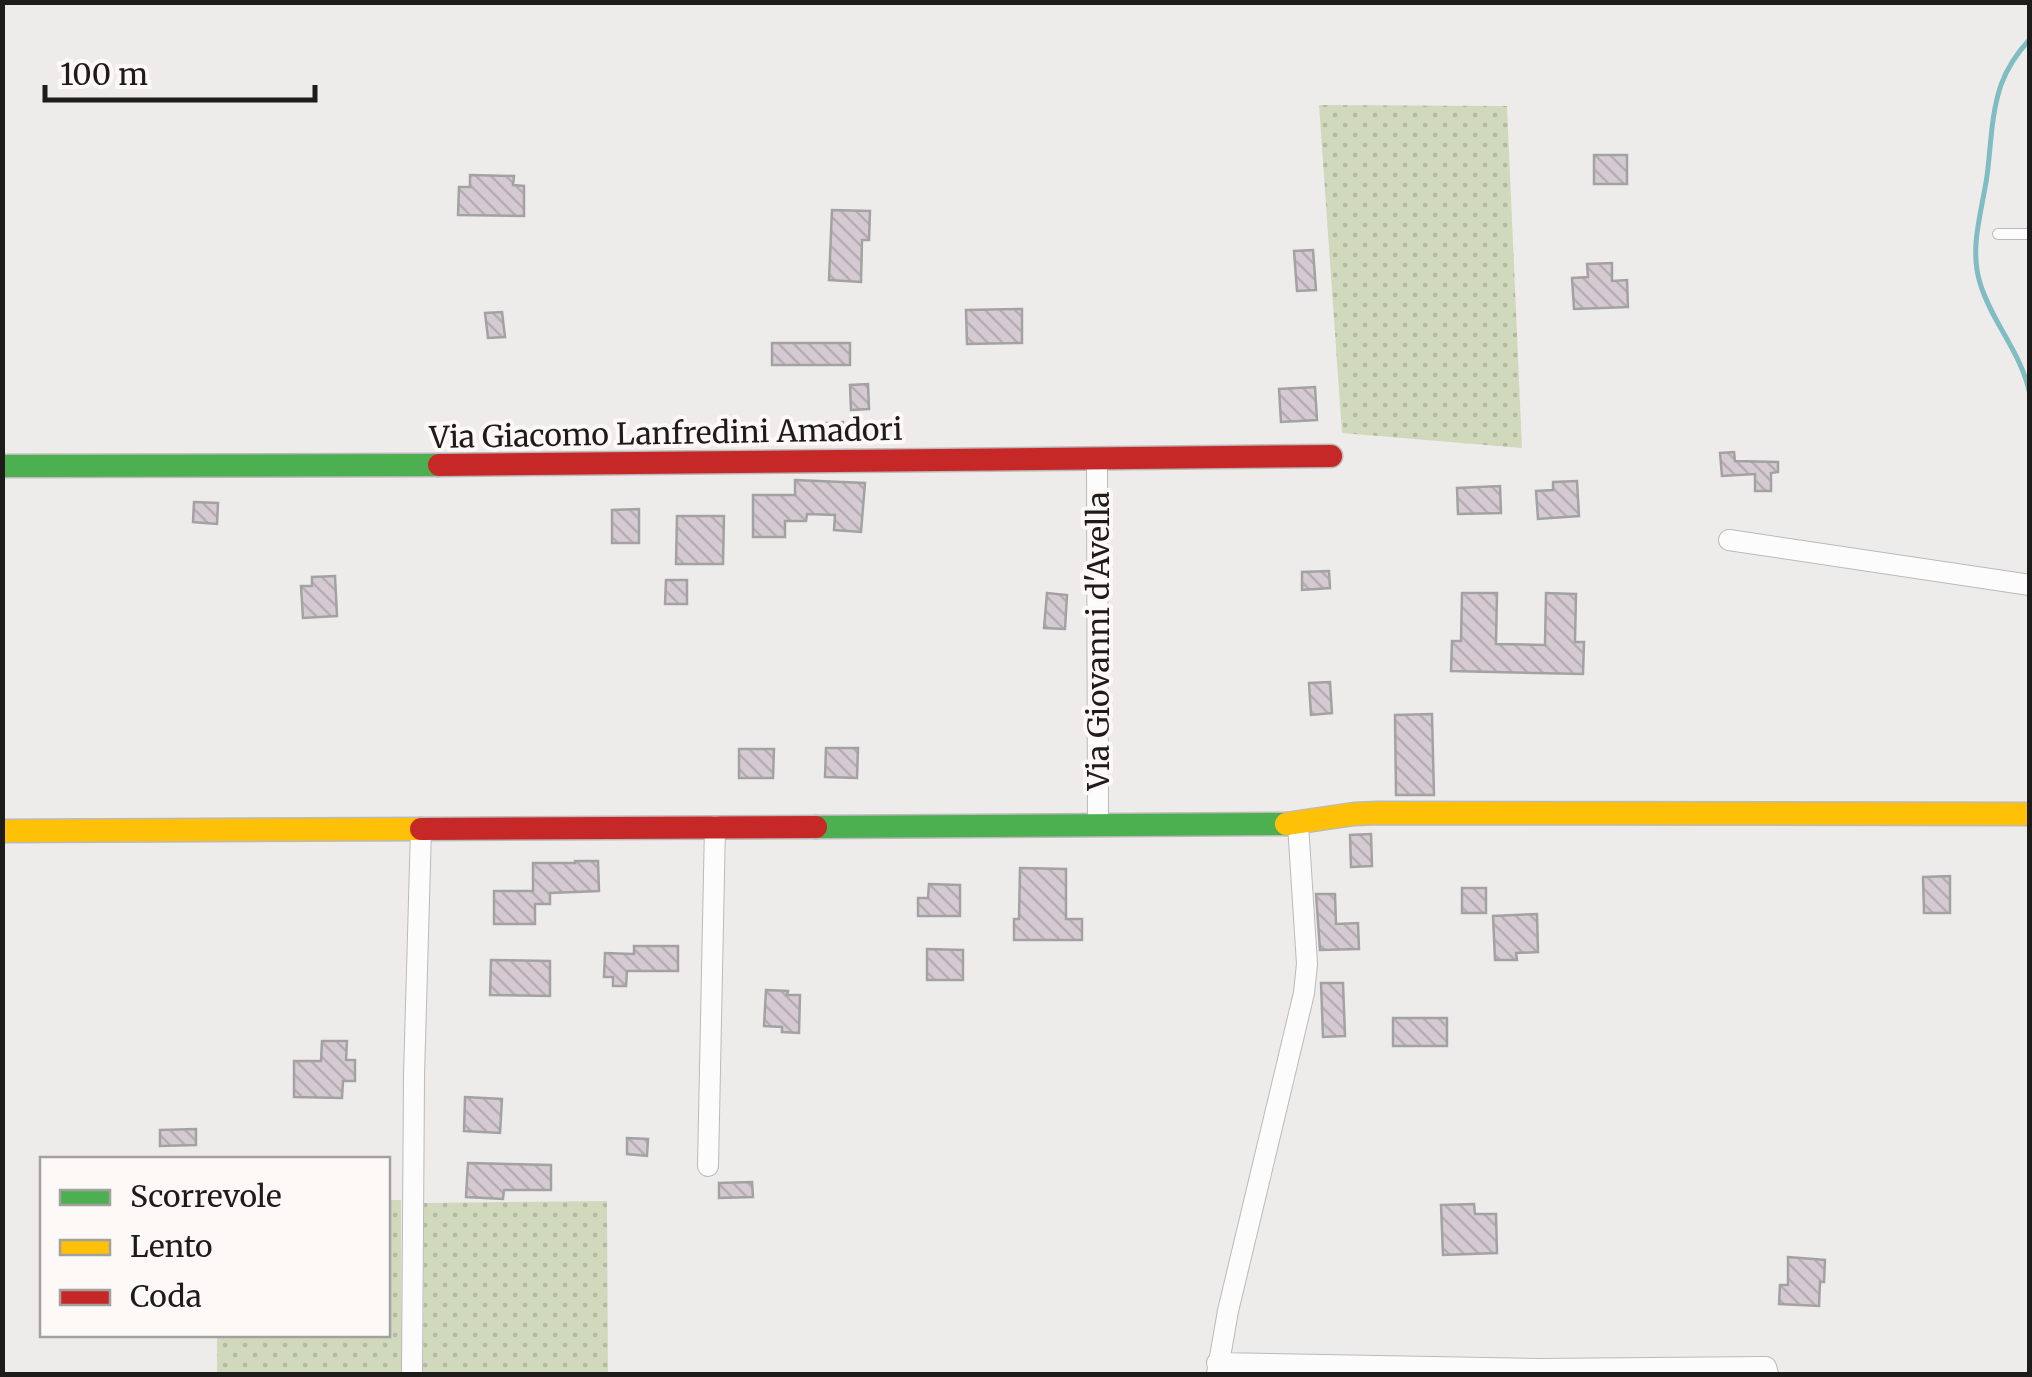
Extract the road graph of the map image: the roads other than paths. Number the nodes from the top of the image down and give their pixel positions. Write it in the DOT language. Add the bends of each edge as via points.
graph roads {
  1 [pos="1998,234"];
  2 [pos="2030,234"];
  3 [pos="1330,456"];
  4 [pos="1097,458"];
  5 [pos="2,466"];
  6 [pos="1728,540"];
  7 [pos="2030,585"];
  8 [pos="2030,814"];
  9 [pos="1098,824"];
  10 [pos="1298,824"];
  11 [pos="715,826"];
  12 [pos="422,828"];
  13 [pos="2,831"];
  14 [pos="708,1166"];
  15 [pos="1217,1369"];
  16 [pos="412,1374"];
  17 [pos="1768,1374"];
  1 -- 2 [label="lane"];
  3 -- 4 [label="street, Via Giacomo Lanfredini Amadori"];
  4 -- 5 [label="street, Via Giacomo Lanfredini Amadori"];
  4 -- 9 [label="street, Via Giovanni d'Avella"];
  6 -- 7 [label="street"];
  8 -- 10 [label="street" via="1378,813"];
  9 -- 10 [label="street"];
  9 -- 11 [label="street"];
  10 -- 15 [label="street" via="1304,994"];
  11 -- 12 [label="street"];
  11 -- 14 [label="street"];
  12 -- 13 [label="street"];
  12 -- 16 [label="street"];
  15 -- 17 [label="street" via="1766,1368"];
}
